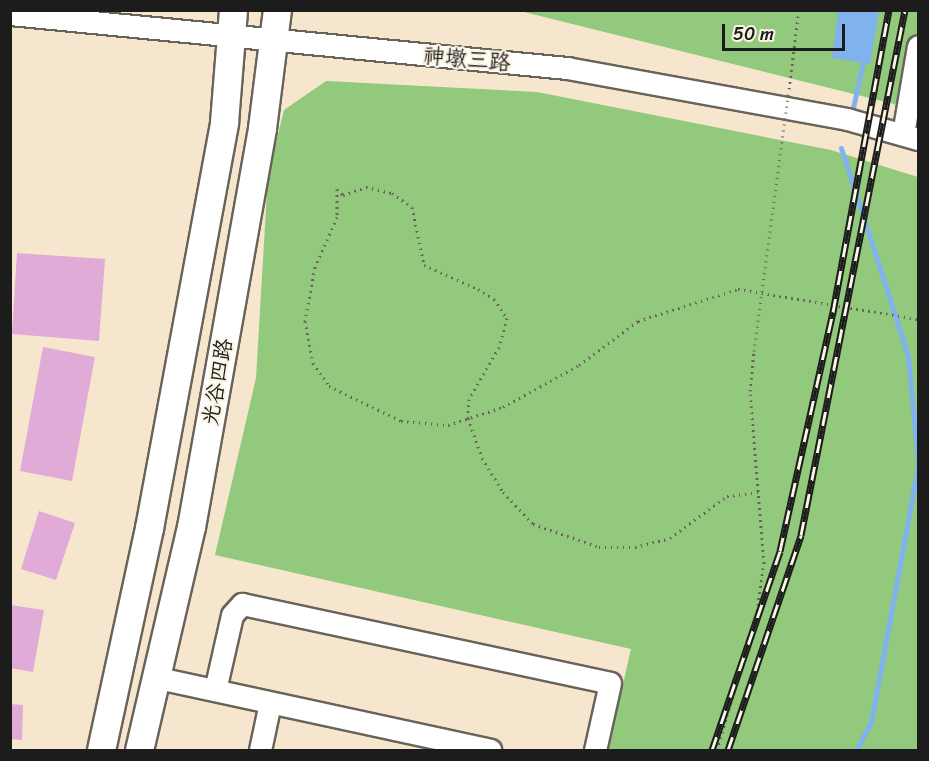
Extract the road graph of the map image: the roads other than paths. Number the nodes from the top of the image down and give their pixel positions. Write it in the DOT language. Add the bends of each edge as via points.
graph roads {
  1 [pos="277,10"];
  2 [pos="10,14"];
  3 [pos="232,23"];
  4 [pos="274,41"];
  5 [pos="918,46"];
  6 [pos="911,136"];
  7 [pos="158,678"];
  8 [pos="215,690"];
  9 [pos="270,703"];
  10 [pos="101,750"];
  11 [pos="139,750"];
  12 [pos="260,750"];
  13 [pos="490,750"];
  14 [pos="595,750"];
  1 -- 4 [label="main road, 光谷四路"];
  2 -- 3 [label="street, 神墩三路"];
  3 -- 4 [label="street, 神墩三路"];
  3 -- 10 [label="main road, 光谷四路" via="224,122 179,372"];
  4 -- 6 [label="street, 神墩三路" via="567,68"];
  4 -- 7 [label="main road, 光谷四路" via="195,504"];
  5 -- 6 [label="street"];
  7 -- 8 [label="street"];
  7 -- 11 [label="main road, 光谷四路"];
  8 -- 9 [label="street"];
  8 -- 14 [label="street" via="232,615 242,604 610,683"];
  9 -- 12 [label="street"];
  9 -- 13 [label="street"];
}
